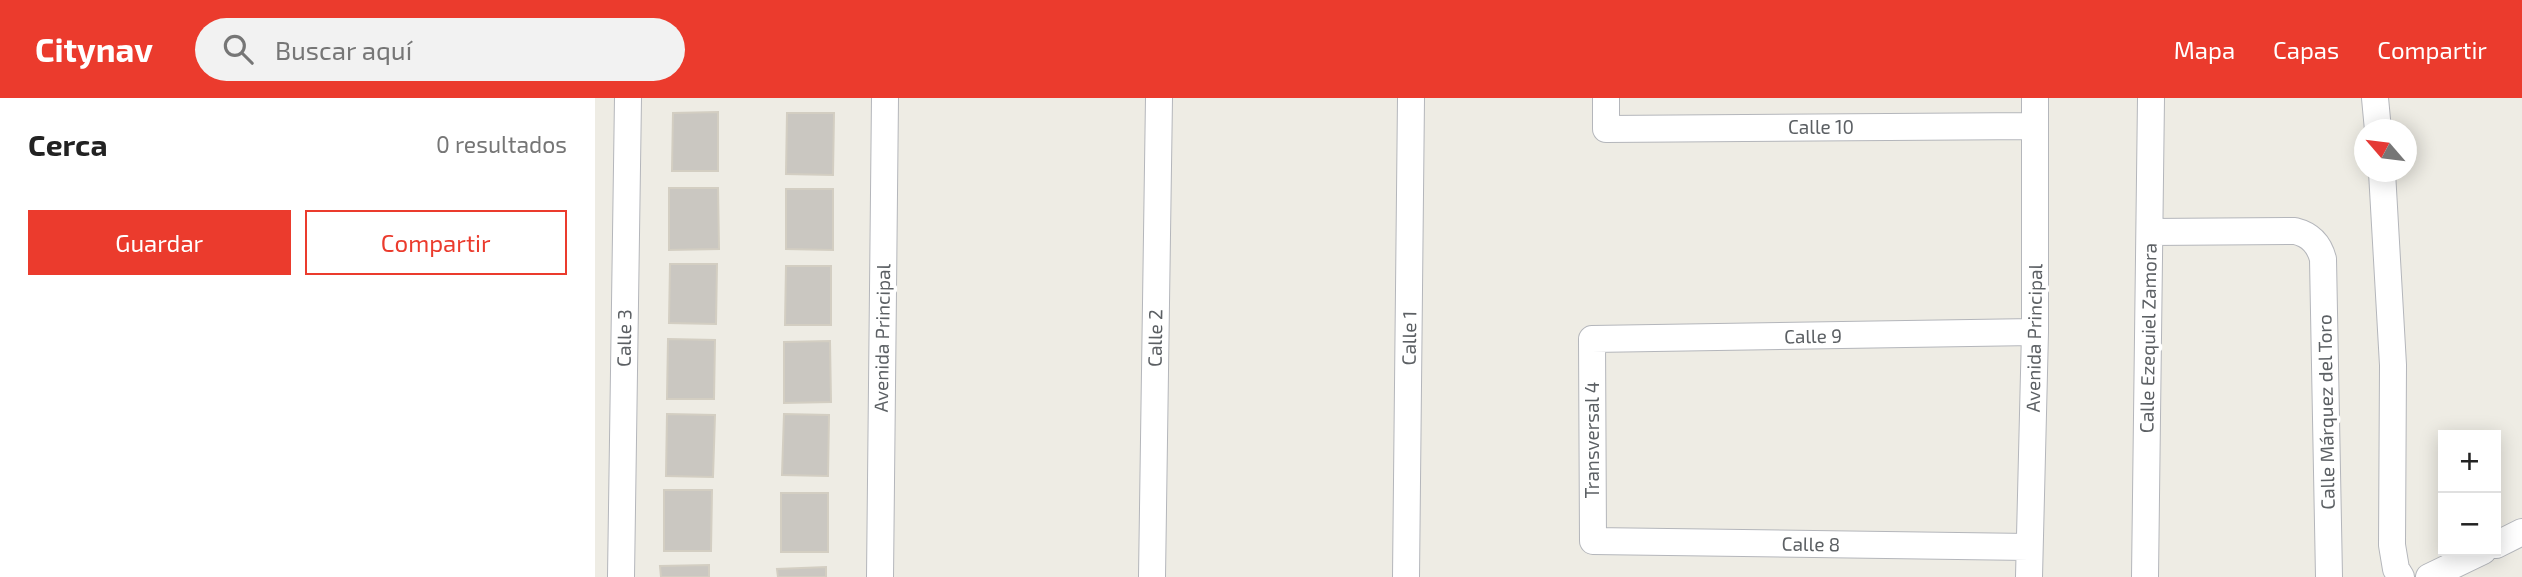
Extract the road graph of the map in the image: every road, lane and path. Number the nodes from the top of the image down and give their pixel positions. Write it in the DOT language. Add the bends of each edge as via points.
graph roads {
  1 [pos="628,98"];
  2 [pos="885,98"];
  3 [pos="1159,98"];
  4 [pos="1411,98"];
  5 [pos="1606,98"];
  6 [pos="2035,98"];
  7 [pos="2151,98"];
  8 [pos="2375,98"];
  9 [pos="2377,119"];
  10 [pos="2035,126"];
  11 [pos="2383,182"];
  12 [pos="2150,232"];
  13 [pos="2035,332"];
  14 [pos="1592,339"];
  15 [pos="2522,532"];
  16 [pos="1593,541"];
  17 [pos="2501,542"];
  18 [pos="2029,548"];
  19 [pos="2473,556"];
  20 [pos="621,577"];
  21 [pos="880,577"];
  22 [pos="1152,577"];
  23 [pos="1406,577"];
  24 [pos="2029,577"];
  25 [pos="2145,577"];
  26 [pos="2329,577"];
  27 [pos="2401,577"];
  28 [pos="2429,577"];
  1 -- 20 [label="street, Calle 3"];
  2 -- 21 [label="street, Avenida Principal"];
  3 -- 22 [label="street, Calle 2"];
  4 -- 23 [label="street, Calle 1"];
  5 -- 10 [label="street, Calle 10" via="1606,129"];
  6 -- 10 [label="street, Avenida Principal"];
  7 -- 12 [label="street, Calle Ezequiel Zamora"];
  8 -- 9 [label="street"];
  10 -- 13 [label="street, Avenida Principal"];
  11 -- 27 [label="street" via="2393,365 2392,545"];
  12 -- 25 [label="street, Calle Ezequiel Zamora"];
  12 -- 26 [label="street, Calle Márquez del Toro" via="2295,232 2308,236 2320,248"];
  13 -- 14 [label="street, Calle 9"];
  13 -- 18 [label="street, Avenida Principal"];
  14 -- 16 [label="street, Transversal 4"];
  15 -- 17 [label="street"];
  16 -- 18 [label="street, Calle 8"];
  18 -- 24 [label="street, Avenida Principal"];
  19 -- 28 [label="street"];
}
